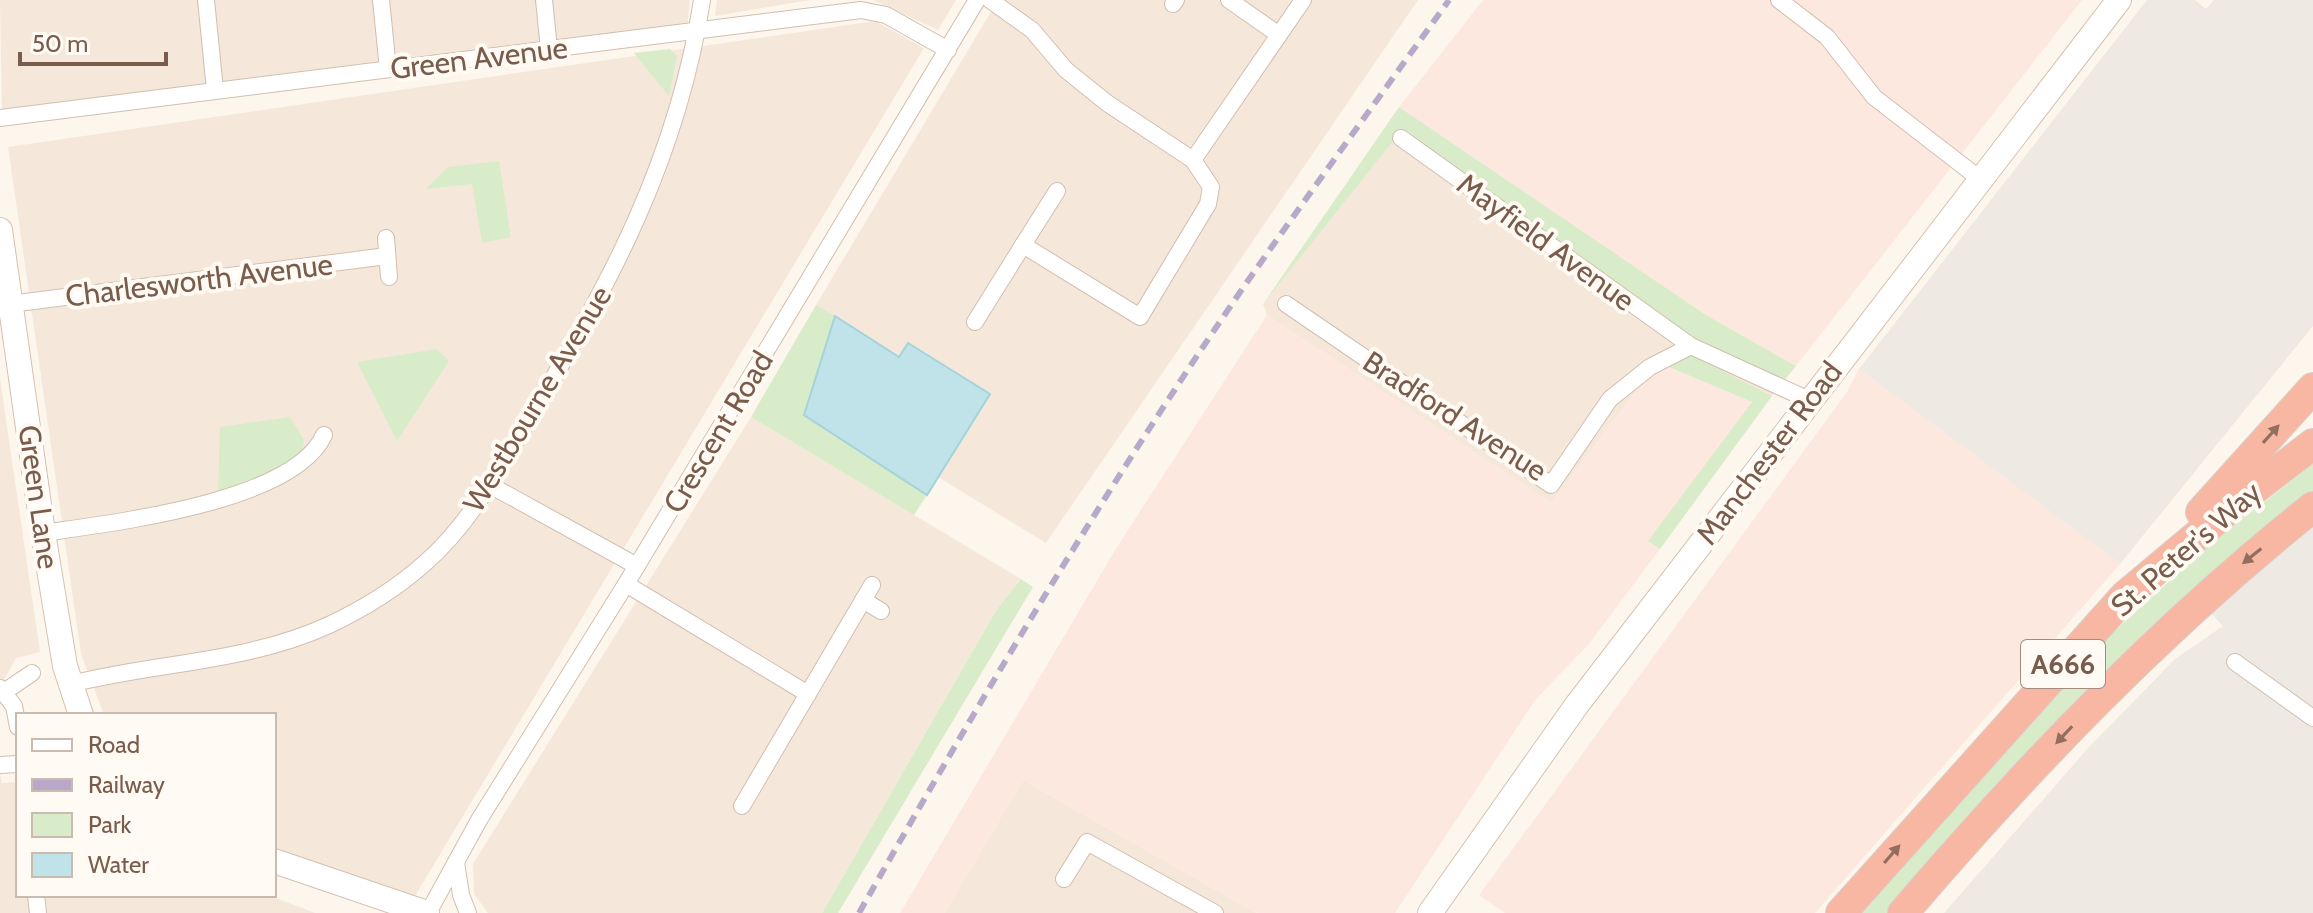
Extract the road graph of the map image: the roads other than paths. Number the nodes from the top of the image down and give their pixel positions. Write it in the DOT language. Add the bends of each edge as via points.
graph roads {
  1 [pos="206,0"];
  2 [pos="381,0"];
  3 [pos="544,0"];
  4 [pos="702,0"];
  5 [pos="977,0"];
  6 [pos="990,0"];
  7 [pos="1229,0"];
  8 [pos="1303,0"];
  9 [pos="1779,0"];
  10 [pos="2119,0"];
  11 [pos="886,7"];
  12 [pos="697,32"];
  13 [pos="1279,35"];
  14 [pos="549,49"];
  15 [pos="948,50"];
  16 [pos="388,69"];
  17 [pos="215,90"];
  18 [pos="0,118"];
  19 [pos="1401,138"];
  20 [pos="1193,160"];
  21 [pos="1980,179"];
  22 [pos="1057,191"];
  23 [pos="0,230"];
  24 [pos="386,238"];
  25 [pos="1023,245"];
  26 [pos="387,256"];
  27 [pos="389,277"];
  28 [pos="10,304"];
  29 [pos="1286,304"];
  30 [pos="975,322"];
  31 [pos="1691,346"];
  32 [pos="2313,388"];
  33 [pos="1809,400"];
  34 [pos="324,435"];
  35 [pos="2313,444"];
  36 [pos="490,485"];
  37 [pos="2313,507"];
  38 [pos="43,533"];
  39 [pos="637,566"];
  40 [pos="626,584"];
  41 [pos="872,585"];
  42 [pos="2125,596"];
  43 [pos="863,600"];
  44 [pos="881,611"];
  45 [pos="2235,662"];
  46 [pos="32,673"];
  47 [pos="71,684"];
  48 [pos="2,690"];
  49 [pos="808,694"];
  50 [pos="80,713"];
  51 [pos="16,716"];
  52 [pos="2313,718"];
  53 [pos="742,806"];
  54 [pos="276,862"];
  55 [pos="456,862"];
  56 [pos="1064,879"];
  57 [pos="427,913"];
  58 [pos="468,913"];
  59 [pos="1215,913"];
  60 [pos="1430,913"];
  61 [pos="1841,913"];
  62 [pos="1903,913"];
  1 -- 17 [label="street"];
  2 -- 16 [label="street"];
  3 -- 14 [label="street"];
  4 -- 12 [label="street, Westbourne Avenue"];
  5 -- 15 [label="street, Crescent Road"];
  6 -- 20 [label="street" via="1032,30 1066,70 1107,103"];
  7 -- 13 [label="street"];
  8 -- 13 [label="street"];
  9 -- 21 [label="street" via="1827,37 1874,97"];
  10 -- 21 [label="main road, Manchester Road"];
  11 -- 12 [label="street, Green Avenue"];
  11 -- 15 [label="street, Green Avenue"];
  12 -- 14 [label="street, Green Avenue"];
  12 -- 36 [label="street, Westbourne Avenue" via="668,146 630,239"];
  13 -- 20 [label="street"];
  14 -- 16 [label="street, Green Avenue"];
  15 -- 39 [label="street, Crescent Road"];
  16 -- 17 [label="street, Green Avenue"];
  17 -- 18 [label="street, Green Avenue"];
  19 -- 31 [label="street, Mayfield Avenue"];
  20 -- 25 [label="street" via="1211,187 1208,204 1140,317"];
  21 -- 33 [label="main road, Manchester Road"];
  22 -- 25 [label="street"];
  23 -- 28 [label="main road, Green Lane"];
  24 -- 26 [label="street"];
  25 -- 30 [label="street"];
  26 -- 27 [label="street"];
  26 -- 28 [label="street, Charlesworth Avenue"];
  28 -- 38 [label="main road, Green Lane"];
  29 -- 31 [label="street, Bradford Avenue" via="1551,485 1610,399 1650,367"];
  31 -- 33 [label="street"];
  42 -- 32 [label="highway, one-way"];
  33 -- 60 [label="main road, Manchester Road" via="1576,706"];
  34 -- 38 [label="street" via="303,460 215,503"];
  35 -- 42 [label="highway, St. Peter's Way / A666"];
  36 -- 39 [label="street"];
  36 -- 47 [label="street, Westbourne Avenue" via="426,563 331,624 238,656"];
  37 -- 62 [label="highway, St. Peter's Way / A666, one-way" via="2238,567 2119,676"];
  38 -- 47 [label="main road, Green Lane"];
  39 -- 40 [label="street, Crescent Road"];
  40 -- 49 [label="street"];
  40 -- 55 [label="street, Crescent Road"];
  41 -- 43 [label="street"];
  61 -- 42 [label="highway, St. Peter's Way / A666, one-way"];
  43 -- 44 [label="street"];
  43 -- 49 [label="street"];
  45 -- 52 [label="street"];
  46 -- 48 [label="street"];
  47 -- 50 [label="main road, Green Lane"];
  48 -- 51 [label="street"];
  49 -- 53 [label="street"];
  54 -- 57 [label="main road"];
  55 -- 57 [label="street, Crescent Road"];
  55 -- 58 [label="street"];
  56 -- 59 [label="street" via="1087,842"];
}
